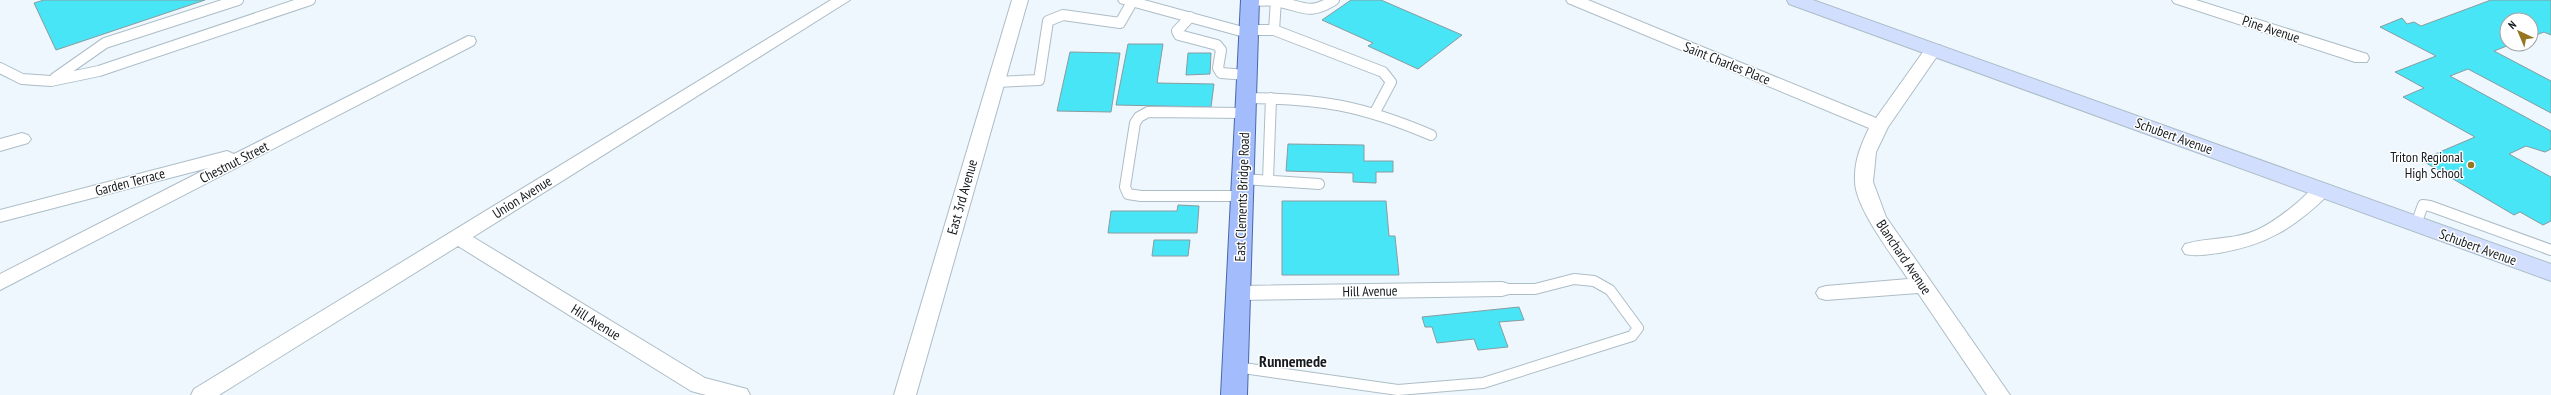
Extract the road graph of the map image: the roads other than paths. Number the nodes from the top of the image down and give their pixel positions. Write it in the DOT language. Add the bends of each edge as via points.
graph roads {
  1 [pos="238,0"];
  2 [pos="310,0"];
  3 [pos="842,0"];
  4 [pos="1020,0"];
  5 [pos="1250,0"];
  6 [pos="1276,0"];
  7 [pos="1334,0"];
  8 [pos="1574,0"];
  9 [pos="2180,0"];
  10 [pos="1129,1"];
  11 [pos="1800,1"];
  12 [pos="291,3"];
  13 [pos="1190,17"];
  14 [pos="1274,30"];
  15 [pos="1248,31"];
  16 [pos="468,41"];
  17 [pos="1934,49"];
  18 [pos="2361,58"];
  19 [pos="0,68"];
  20 [pos="1247,75"];
  21 [pos="51,81"];
  22 [pos="995,82"];
  23 [pos="1272,98"];
  24 [pos="1245,106"];
  25 [pos="1374,114"];
  26 [pos="1879,126"];
  27 [pos="1431,135"];
  28 [pos="22,139"];
  29 [pos="0,144"];
  30 [pos="260,148"];
  31 [pos="1268,180"];
  32 [pos="1319,184"];
  33 [pos="1242,188"];
  34 [pos="2322,190"];
  35 [pos="0,216"];
  36 [pos="2416,224"];
  37 [pos="458,237"];
  38 [pos="2192,249"];
  39 [pos="2551,250"];
  40 [pos="2551,273"];
  41 [pos="0,283"];
  42 [pos="1923,285"];
  43 [pos="1502,289"];
  44 [pos="1238,293"];
  45 [pos="1826,293"];
  46 [pos="1236,367"];
  47 [pos="693,390"];
  48 [pos="202,395"];
  49 [pos="739,395"];
  50 [pos="905,395"];
  51 [pos="1234,395"];
  52 [pos="1999,395"];
  1 -- 21 [label="lane" via="105,43"];
  2 -- 12 [label="lane"];
  3 -- 37 [label="street, Union Avenue"];
  4 -- 22 [label="street, East 3rd Avenue"];
  5 -- 6 [label="lane"];
  5 -- 15 [label="main road, East Clements Bridge Road"];
  6 -- 7 [label="lane" via="1301,11 1321,10"];
  6 -- 14 [label="lane"];
  8 -- 26 [label="street, Saint Charles Place"];
  9 -- 18 [label="street, Pine Avenue"];
  10 -- 13 [label="street"];
  10 -- 22 [label="lane" via="1120,23 1063,15 1048,21 1039,80"];
  11 -- 17 [label="street, Schubert Avenue"];
  12 -- 21 [label="lane" via="157,53 99,71"];
  13 -- 15 [label="street"];
  13 -- 20 [label="lane" via="1177,31 1179,35 1217,45 1221,50 1218,68 1221,73"];
  14 -- 15 [label="lane"];
  14 -- 25 [label="lane" via="1383,72 1390,82"];
  15 -- 20 [label="main road, East Clements Bridge Road"];
  16 -- 30 [label="street, Chestnut Street"];
  17 -- 26 [label="street, Blanchard Avenue"];
  17 -- 34 [label="street, Schubert Avenue"];
  19 -- 21 [label="lane" via="22,79"];
  20 -- 24 [label="main road, East Clements Bridge Road"];
  22 -- 50 [label="street, East 3rd Avenue"];
  23 -- 24 [label="lane"];
  23 -- 25 [label="lane" via="1307,98"];
  23 -- 31 [label="lane"];
  24 -- 33 [label="main road, East Clements Bridge Road"];
  24 -- 33 [label="lane" via="1148,112 1139,117 1135,123 1125,187 1128,194 1141,196"];
  25 -- 27 [label="lane" via="1394,119"];
  26 -- 42 [label="street, Blanchard Avenue" via="1867,152 1864,182 1877,218"];
  28 -- 29 [label="street"];
  30 -- 35 [label="street, Garden Terrace"];
  30 -- 41 [label="street, Chestnut Street"];
  31 -- 32 [label="lane"];
  31 -- 33 [label="lane"];
  33 -- 44 [label="main road, East Clements Bridge Road"];
  34 -- 36 [label="street, Schubert Avenue"];
  34 -- 38 [label="street" via="2300,212 2269,234 2234,245"];
  36 -- 39 [label="lane" via="2423,206 2430,206"];
  36 -- 40 [label="street, Schubert Avenue"];
  37 -- 47 [label="street, Hill Avenue"];
  37 -- 48 [label="street, Union Avenue"];
  42 -- 45 [label="street"];
  42 -- 52 [label="street, Blanchard Avenue"];
  43 -- 44 [label="street, Hill Avenue"];
  43 -- 46 [label="lane" via="1534,289 1574,279 1594,281 1610,290 1638,328 1632,336 1483,383 1398,390"];
  44 -- 46 [label="main road, East Clements Bridge Road"];
  46 -- 51 [label="main road, East Clements Bridge Road"];
  47 -- 49 [label="street, Hill Avenue"];
}
